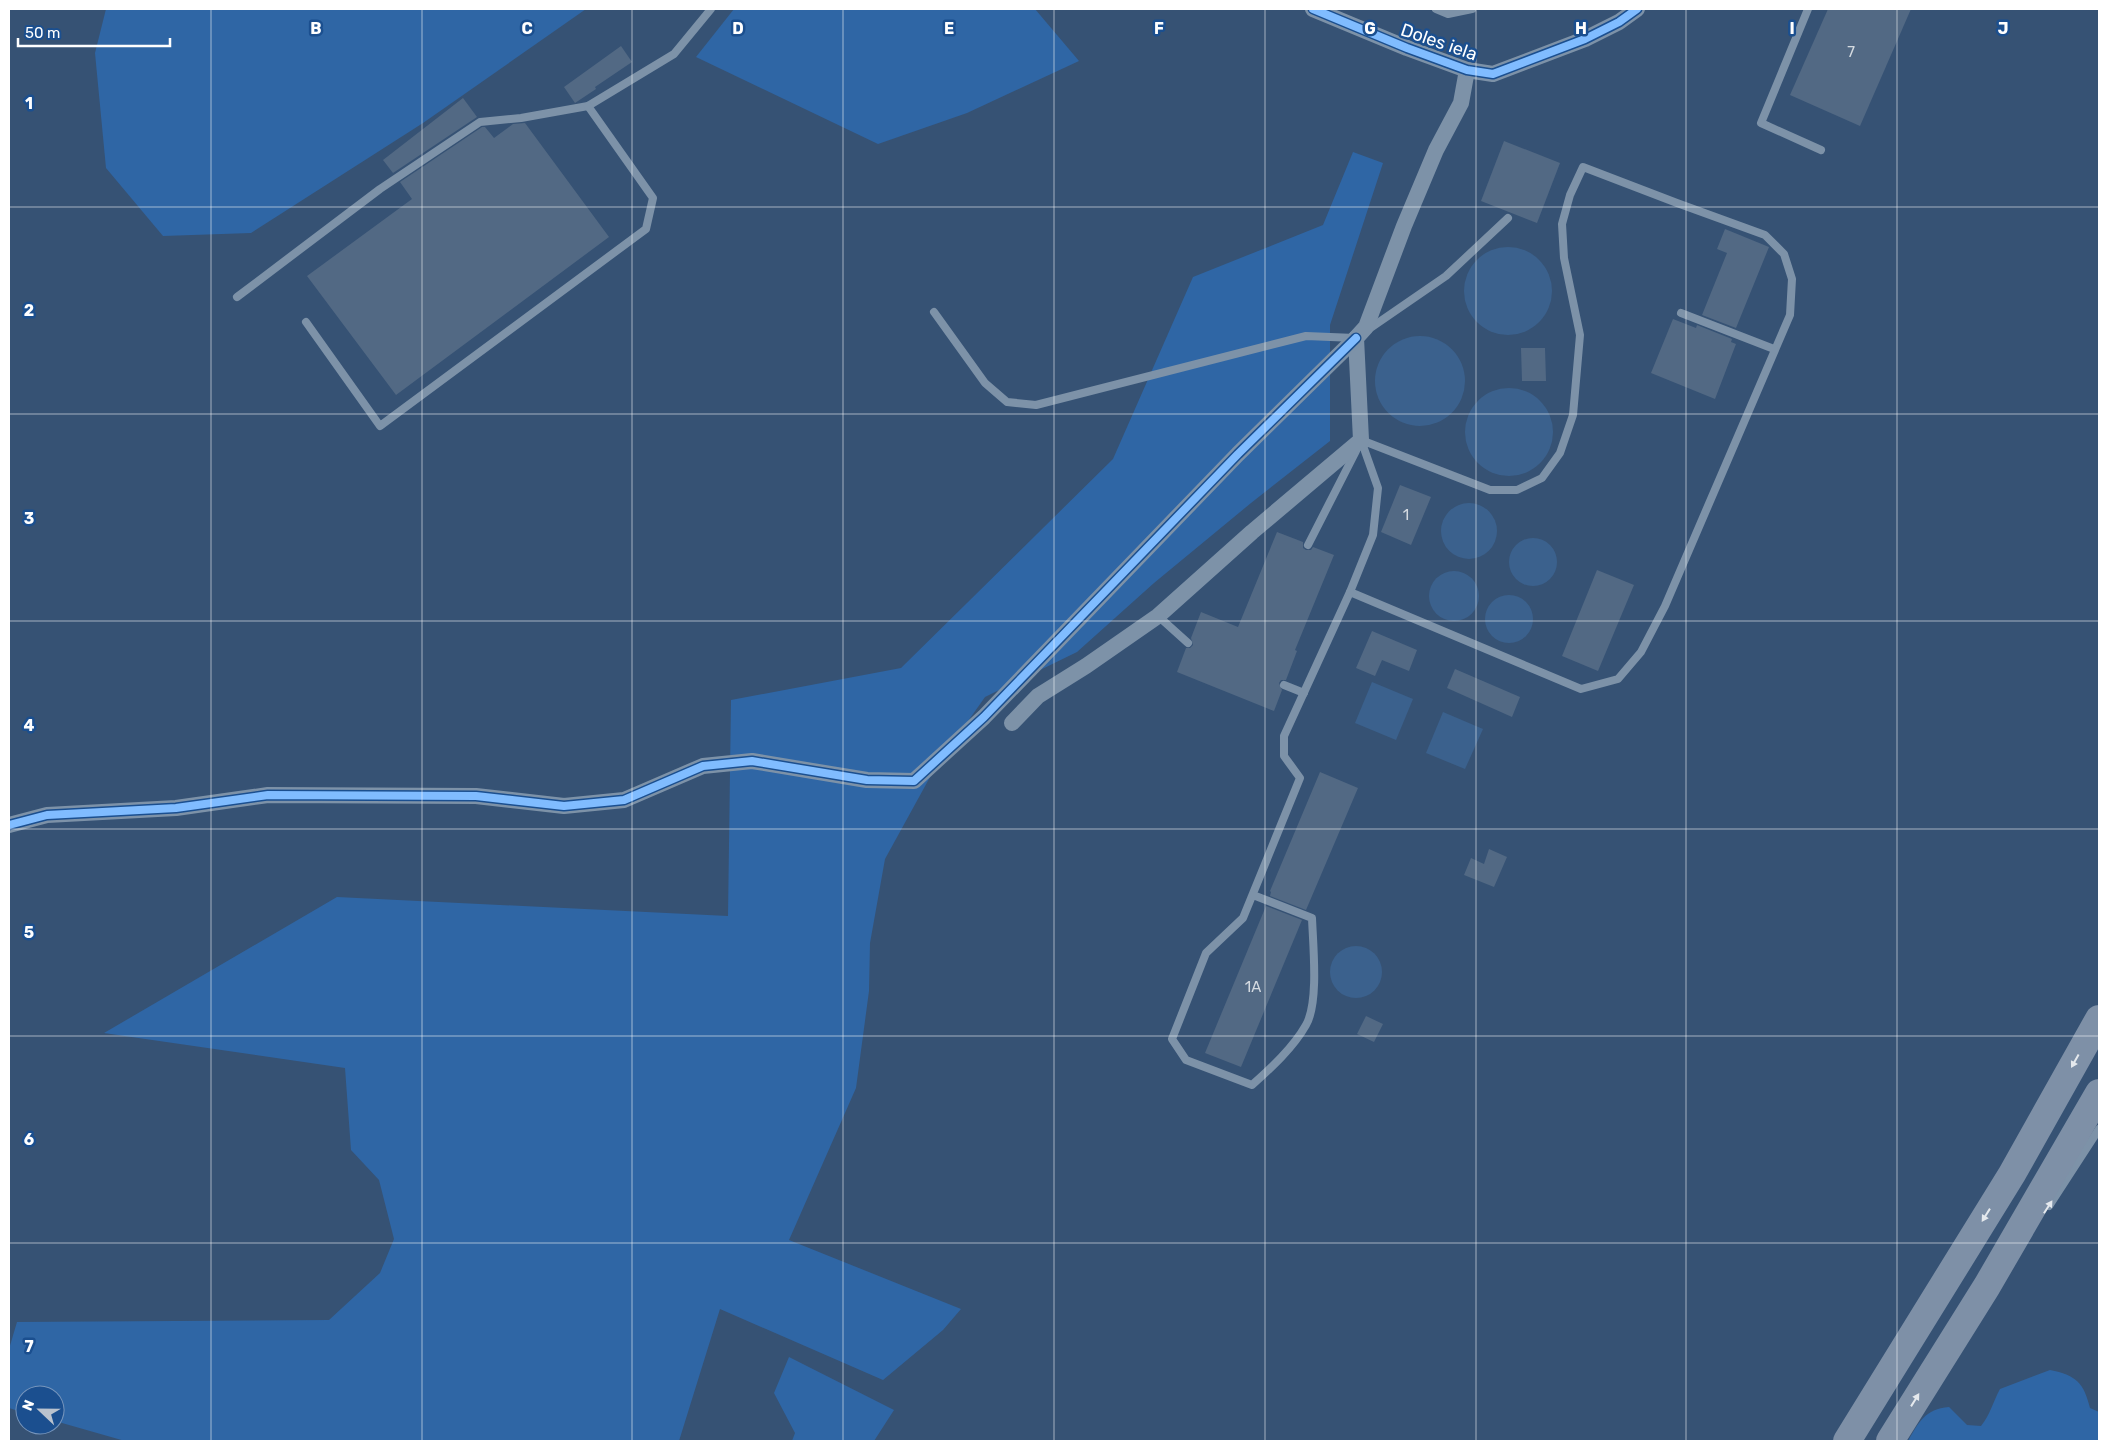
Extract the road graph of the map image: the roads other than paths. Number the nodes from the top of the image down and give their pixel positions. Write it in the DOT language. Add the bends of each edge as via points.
graph roads {
  1 [pos="711,9"];
  2 [pos="1313,9"];
  3 [pos="1436,9"];
  4 [pos="1472,9"];
  5 [pos="1637,9"];
  6 [pos="1808,9"];
  7 [pos="1468,70"];
  8 [pos="588,106"];
  9 [pos="1822,150"];
  10 [pos="1508,218"];
  11 [pos="237,297"];
  12 [pos="934,312"];
  13 [pos="1681,313"];
  14 [pos="306,322"];
  15 [pos="1356,338"];
  16 [pos="1774,349"];
  17 [pos="1361,440"];
  18 [pos="1308,544"];
  19 [pos="1350,592"];
  20 [pos="1158,616"];
  21 [pos="1188,643"];
  22 [pos="1284,685"];
  23 [pos="1304,693"];
  24 [pos="1012,724"];
  25 [pos="9,825"];
  26 [pos="1253,895"];
  27 [pos="2099,1019"];
  28 [pos="2099,1093"];
  29 [pos="2099,1129"];
  30 [pos="2042,1216"];
  31 [pos="2010,1266"];
  32 [pos="1987,1286"];
  33 [pos="1847,1441"];
  34 [pos="1890,1441"];
  1 -- 8 [label="lane" via="674,54"];
  2 -- 7 [label="street, Doles iela"];
  3 -- 4 [label="lane" via="1448,14"];
  5 -- 7 [label="street, Doles iela" via="1619,22 1585,38 1493,74"];
  6 -- 9 [label="lane" via="1761,123"];
  7 -- 15 [label="street" via="1461,103 1436,150 1366,327"];
  8 -- 11 [label="lane" via="480,122 380,189"];
  8 -- 14 [label="lane" via="653,198 646,229 380,426"];
  10 -- 15 [label="lane" via="1446,276"];
  12 -- 15 [label="lane" via="986,383 1007,402 1036,405 1306,336"];
  13 -- 16 [label="lane"];
  15 -- 17 [label="street"];
  15 -- 25 [label="street" via="1238,454 984,717 914,781 867,780 752,761 703,766 624,800 564,806 476,796 268,795 176,808 47,815"];
  16 -- 17 [label="lane" via="1790,315 1792,279 1784,254 1766,235 1583,167 1570,195 1562,224 1564,258 1580,335 1572,415 1560,453 1542,478 1517,490 1490,490"];
  16 -- 19 [label="lane" via="1665,606 1641,652 1618,679 1581,689"];
  17 -- 18 [label="lane"];
  17 -- 19 [label="lane" via="1378,488 1373,535"];
  17 -- 20 [label="street"];
  19 -- 23 [label="lane"];
  20 -- 21 [label="lane"];
  20 -- 24 [label="street" via="1038,696"];
  22 -- 23 [label="lane"];
  23 -- 26 [label="lane" via="1284,736 1284,756 1300,778"];
  26 -- 26 [label="lane" via="1243,918 1206,953 1172,1039 1186,1060 1252,1085 1274,1065 1307,1024 1314,998 1312,918"];
  27 -- 33 [label="highway, one-way" via="2012,1174"];
  28 -- 32 [label="highway"];
  30 -- 29 [label="lane, one-way"];
  31 -- 32 [label="lane"];
  34 -- 32 [label="highway, one-way"];
}
